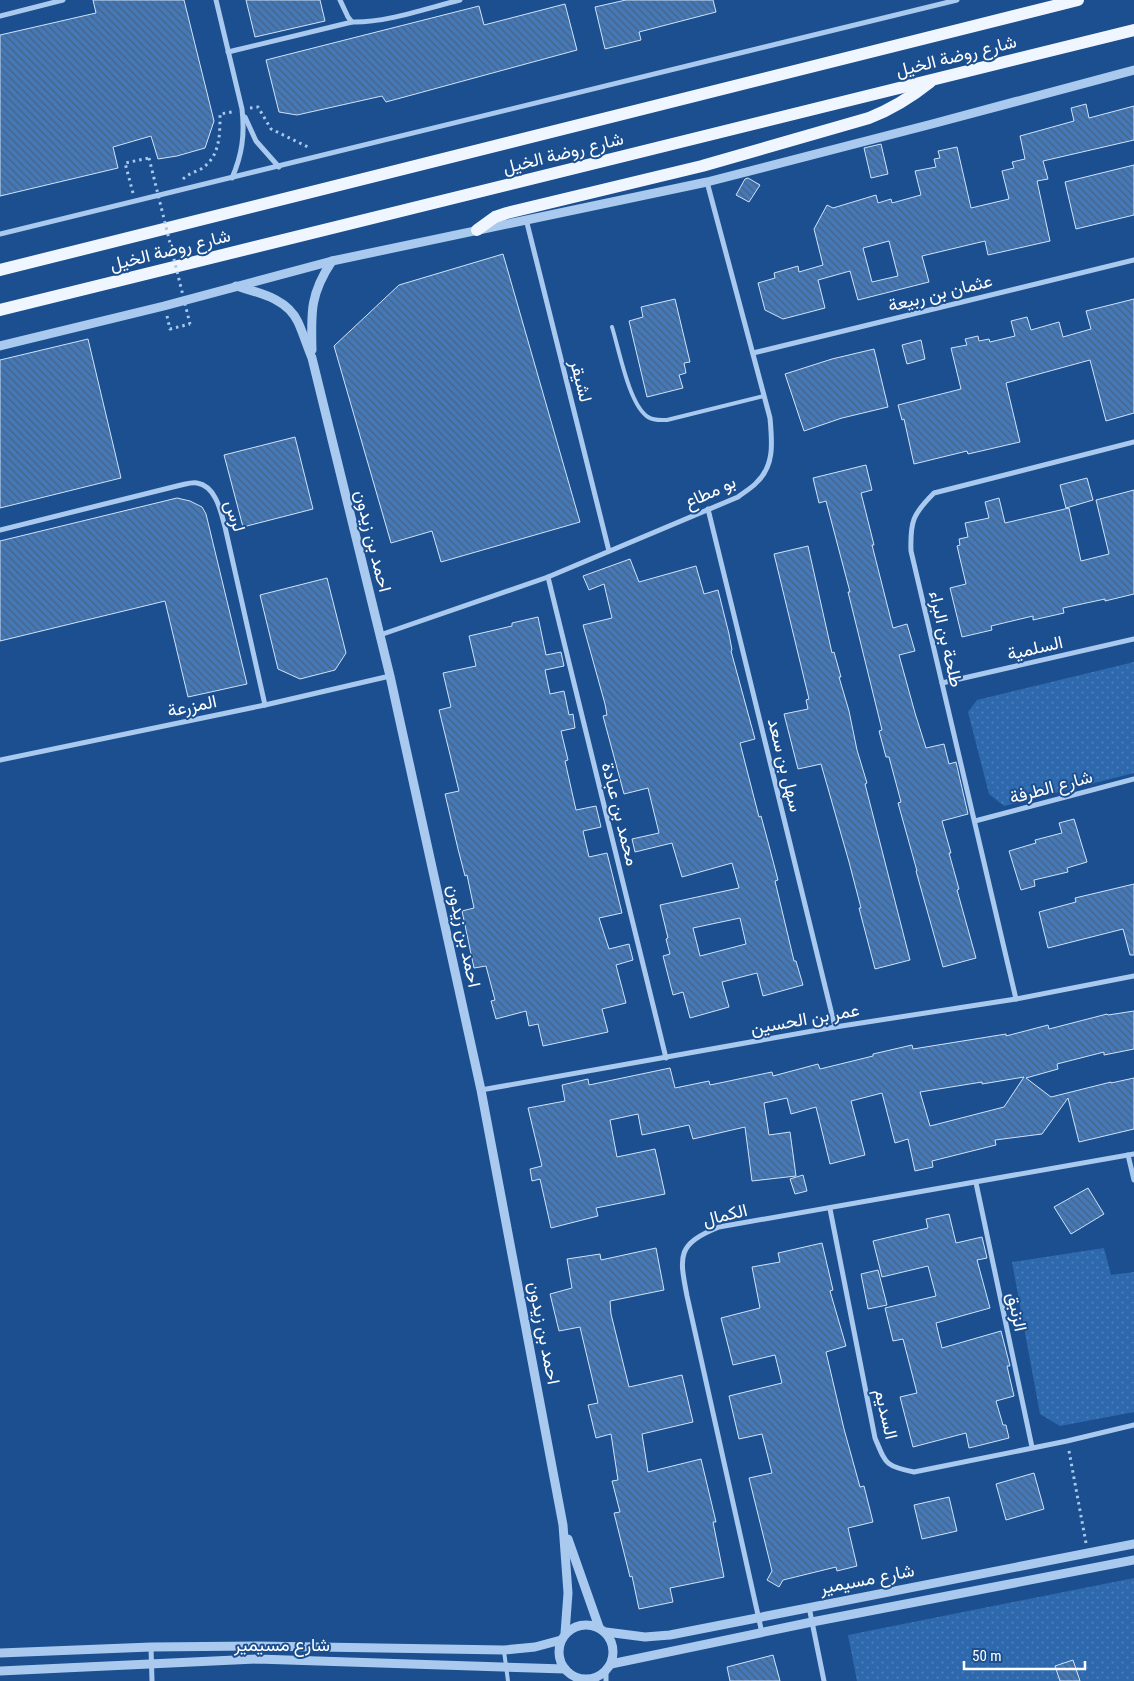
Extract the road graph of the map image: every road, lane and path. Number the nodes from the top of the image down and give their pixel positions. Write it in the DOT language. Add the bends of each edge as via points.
graph roads {
  1 [pos="63,0"];
  2 [pos="216,0"];
  3 [pos="340,0"];
  4 [pos="460,0"];
  5 [pos="957,0"];
  6 [pos="1078,0"];
  7 [pos="440,2"];
  8 [pos="0,16"];
  9 [pos="352,22"];
  10 [pos="1134,30"];
  11 [pos="228,52"];
  12 [pos="1134,70"];
  13 [pos="932,80"];
  14 [pos="242,109"];
  15 [pos="326,156"];
  16 [pos="279,167"];
  17 [pos="232,178"];
  18 [pos="707,182"];
  19 [pos="172,193"];
  20 [pos="135,202"];
  21 [pos="526,219"];
  22 [pos="477,230"];
  23 [pos="0,234"];
  24 [pos="1134,260"];
  25 [pos="332,261"];
  26 [pos="0,270"];
  27 [pos="236,286"];
  28 [pos="0,310"];
  29 [pos="612,327"];
  30 [pos="170,329"];
  31 [pos="0,346"];
  32 [pos="753,353"];
  33 [pos="312,358"];
  34 [pos="764,396"];
  35 [pos="1134,442"];
  36 [pos="708,510"];
  37 [pos="0,530"];
  38 [pos="609,551"];
  39 [pos="548,577"];
  40 [pos="380,636"];
  41 [pos="1134,639"];
  42 [pos="390,676"];
  43 [pos="942,683"];
  44 [pos="265,704"];
  45 [pos="0,760"];
  46 [pos="1134,779"];
  47 [pos="975,821"];
  48 [pos="1134,976"];
  49 [pos="1016,999"];
  50 [pos="835,1027"];
  51 [pos="666,1058"];
  52 [pos="481,1090"];
  53 [pos="1131,1155"];
  54 [pos="1134,1180"];
  55 [pos="976,1183"];
  56 [pos="830,1209"];
  57 [pos="1134,1425"];
  58 [pos="1066,1441"];
  59 [pos="1032,1447"];
  60 [pos="563,1525"];
  61 [pos="1134,1544"];
  62 [pos="1083,1554"];
  63 [pos="1134,1560"];
  64 [pos="1080,1570"];
  65 [pos="809,1607"];
  66 [pos="758,1617"];
  67 [pos="812,1622"];
  68 [pos="602,1629"];
  69 [pos="762,1633"];
  70 [pos="563,1637"];
  71 [pos="151,1647"];
  72 [pos="504,1650"];
  73 [pos="0,1653"];
  74 [pos="152,1665"];
  75 [pos="506,1668"];
  76 [pos="565,1669"];
  77 [pos="0,1671"];
  78 [pos="607,1672"];
  79 [pos="581,1680"];
  80 [pos="152,1681"];
  81 [pos="508,1681"];
  82 [pos="824,1681"];
  1 -- 8 [label="street"];
  2 -- 11 [label="street"];
  3 -- 9 [label="street"];
  4 -- 7 [label="street"];
  5 -- 15 [label="street"];
  6 -- 26 [label="main road, شارع روضة الخيل"];
  7 -- 9 [label="street" via="373,22"];
  9 -- 11 [label="street"];
  10 -- 13 [label="main road, شارع روضة الخيل"];
  11 -- 14 [label="street"];
  12 -- 18 [label="street"];
  13 -- 22 [label="main road" via="905,101 869,118 702,166 507,213"];
  13 -- 28 [label="main road, شارع روضة الخيل"];
  14 -- 15 [label="path" via="258,107 271,129"];
  14 -- 16 [label="street" via="256,141"];
  14 -- 17 [label="street" via="243,145"];
  14 -- 19 [label="path" via="220,114 217,153 203,168 184,177"];
  15 -- 16 [label="street"];
  16 -- 17 [label="street"];
  17 -- 19 [label="street"];
  18 -- 21 [label="street"];
  18 -- 32 [label="street, بو مطاع"];
  19 -- 20 [label="street"];
  20 -- 23 [label="street"];
  20 -- 30 [label="path, bridge" via="125,164 149,158 190,324"];
  21 -- 22 [label="street"];
  21 -- 38 [label="street, لشيقر"];
  22 -- 25 [label="street"];
  24 -- 32 [label="street, عثمان بن ربيعة"];
  25 -- 27 [label="street"];
  25 -- 33 [label="street, احمد بن زيدون" via="320,278 314,296"];
  27 -- 31 [label="street"];
  27 -- 33 [label="street, احمد بن زيدون" via="277,300 287,307 298,322"];
  29 -- 34 [label="lane" via="631,394 648,418 667,420"];
  32 -- 34 [label="street, بو مطاع"];
  33 -- 40 [label="street, احمد بن زيدون"];
  34 -- 36 [label="street, بو مطاع" via="773,444 768,467 758,482 738,497"];
  35 -- 43 [label="street, طلحة بن البراء" via="934,493 915,515 910,532 911,551"];
  36 -- 38 [label="street, بو مطاع"];
  36 -- 50 [label="street, سهل بن سعد"];
  37 -- 44 [label="street, لرس" via="181,485 197,483 208,488 217,499 225,527"];
  38 -- 39 [label="street, بو مطاع"];
  39 -- 40 [label="street, بو مطاع"];
  39 -- 51 [label="street, محمد بن عبادة"];
  40 -- 42 [label="street, احمد بن زيدون"];
  41 -- 43 [label="street, السلمية"];
  42 -- 44 [label="street, المزرعة"];
  42 -- 52 [label="street, احمد بن زيدون"];
  43 -- 47 [label="street, طلحة بن البراء"];
  44 -- 45 [label="street, المزرعة"];
  46 -- 47 [label="street, شارع الطرفة"];
  47 -- 49 [label="street, طلحة بن البراء"];
  48 -- 49 [label="street, عمر بن الحسين"];
  49 -- 50 [label="street, عمر بن الحسين"];
  50 -- 51 [label="street, عمر بن الحسين"];
  51 -- 52 [label="street, عمر بن الحسين"];
  52 -- 60 [label="street, احمد بن زيدون"];
  53 -- 54 [label="street"];
  53 -- 55 [label="street, الكمال"];
  55 -- 56 [label="street, الكمال"];
  55 -- 59 [label="street, الزنبق"];
  56 -- 59 [label="street, السديم" via="875,1438 884,1460 896,1468 914,1472"];
  56 -- 66 [label="street, الكمال" via="719,1227 699,1235 687,1246 681,1266"];
  57 -- 58 [label="street, السديم"];
  58 -- 59 [label="street, السديم"];
  58 -- 62 [label="path"];
  60 -- 68 [label="street, احمد بن زيدون"];
  60 -- 70 [label="street, احمد بن زيدون" via="568,1593"];
  61 -- 62 [label="street, شارع مسيمير"];
  62 -- 64 [label="street"];
  62 -- 65 [label="street, شارع مسيمير"];
  63 -- 64 [label="street, شارع مسيمير"];
  64 -- 67 [label="street, شارع مسيمير"];
  65 -- 66 [label="street, شارع مسيمير"];
  65 -- 67 [label="street"];
  66 -- 68 [label="street, شارع مسيمير" via="645,1637"];
  66 -- 69 [label="street, الكمال"];
  67 -- 69 [label="street, شارع مسيمير"];
  67 -- 82 [label="street"];
  68 -- 70 [label="street" via="581,1624"];
  68 -- 78 [label="street" via="614,1647"];
  69 -- 78 [label="street, شارع مسيمير"];
  70 -- 72 [label="street, شارع مسيمير" via="535,1647"];
  70 -- 76 [label="street" via="559,1650"];
  71 -- 72 [label="street, شارع مسيمير"];
  71 -- 73 [label="street, شارع مسيمير"];
  71 -- 74 [label="street"];
  72 -- 75 [label="lane"];
  74 -- 75 [label="street, شارع مسيمير" via="257,1659"];
  74 -- 77 [label="street, شارع مسيمير"];
  74 -- 80 [label="street"];
  75 -- 76 [label="street, شارع مسيمير"];
  75 -- 81 [label="lane"];
  76 -- 79 [label="street"];
  78 -- 79 [label="street"];
}
